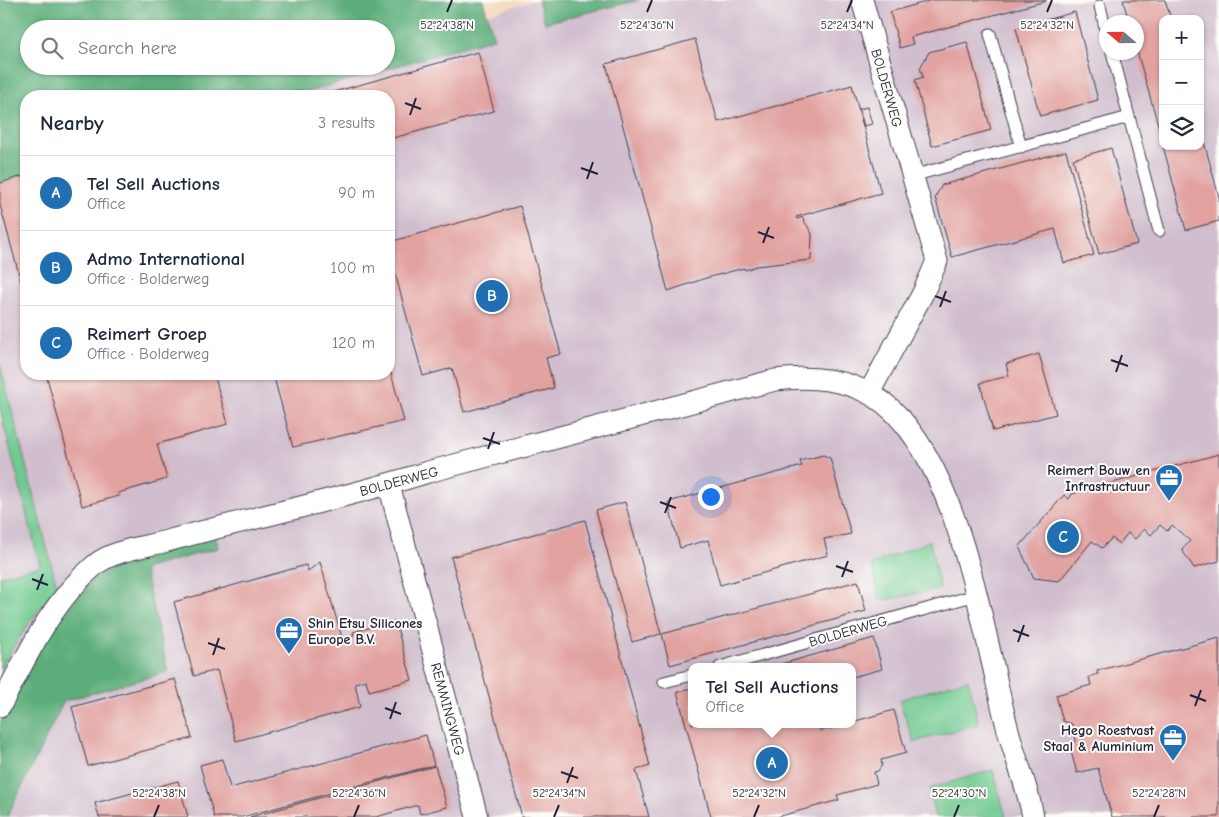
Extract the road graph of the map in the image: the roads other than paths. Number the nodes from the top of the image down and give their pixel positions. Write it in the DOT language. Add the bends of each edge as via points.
graph roads {
  1 [pos="862,0"];
  2 [pos="1100,6"];
  3 [pos="1102,15"];
  4 [pos="990,34"];
  5 [pos="1114,60"];
  6 [pos="1129,118"];
  7 [pos="1021,147"];
  8 [pos="912,176"];
  9 [pos="1159,231"];
  10 [pos="869,394"];
  11 [pos="389,485"];
  12 [pos="976,595"];
  13 [pos="734,663"];
  14 [pos="688,676"];
  15 [pos="664,682"];
  16 [pos="0,706"];
  17 [pos="477,817"];
  18 [pos="1033,817"];
  1 -- 8 [label="street, BOLDERWEG"];
  2 -- 3 [label="lane"];
  4 -- 7 [label="lane"];
  5 -- 6 [label="lane"];
  6 -- 7 [label="lane"];
  6 -- 9 [label="lane"];
  7 -- 8 [label="lane"];
  8 -- 10 [label="street, BOLDERWEG" via="937,261"];
  10 -- 11 [label="street, BOLDERWEG" via="824,378 775,380"];
  10 -- 12 [label="street, BOLDERWEG" via="891,409 913,433 950,507"];
  11 -- 16 [label="street, BOLDERWEG" via="212,528 114,556 97,564 47,619"];
  11 -- 17 [label="street, REMMINGWEG"];
  12 -- 13 [label="lane, BOLDERWEG"];
  12 -- 18 [label="street, BOLDERWEG"];
  14 -- 15 [label="lane"];
}
